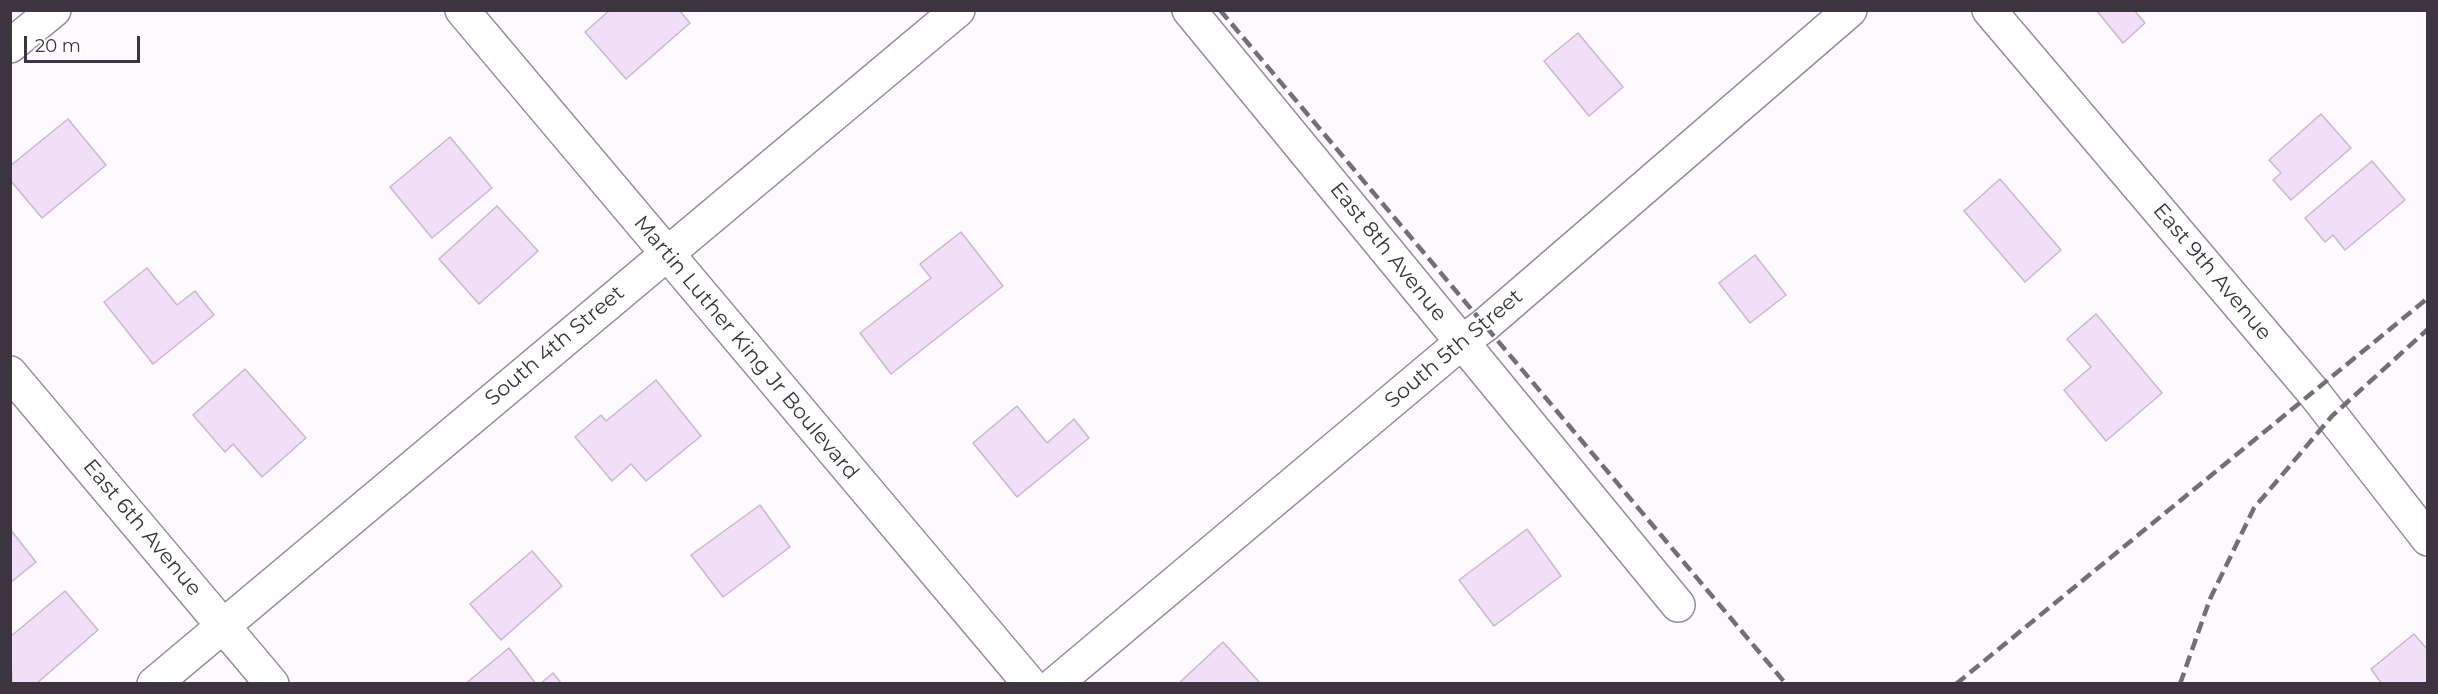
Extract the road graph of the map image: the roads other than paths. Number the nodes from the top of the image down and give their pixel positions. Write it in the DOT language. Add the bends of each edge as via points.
graph roads {
  1 [pos="54,10"];
  2 [pos="462,10"];
  3 [pos="958,10"];
  4 [pos="1189,10"];
  5 [pos="1850,10"];
  6 [pos="1989,10"];
  7 [pos="10,46"];
  8 [pos="666,253"];
  9 [pos="1462,342"];
  10 [pos="10,373"];
  11 [pos="2427,539"];
  12 [pos="1678,605"];
  13 [pos="224,626"];
  14 [pos="154,684"];
  15 [pos="272,684"];
  16 [pos="1030,684"];
  17 [pos="1055,684"];
  1 -- 7 [label="street"];
  2 -- 8 [label="street, Martin Luther King Jr Boulevard"];
  3 -- 8 [label="street, South 4th Street"];
  4 -- 9 [label="street, East 8th Avenue"];
  5 -- 9 [label="street, South 5th Street"];
  6 -- 11 [label="street, East 9th Avenue" via="2314,393"];
  8 -- 13 [label="street, South 4th Street"];
  8 -- 16 [label="street, Martin Luther King Jr Boulevard"];
  9 -- 12 [label="street, East 8th Avenue"];
  9 -- 17 [label="street, South 5th Street"];
  10 -- 13 [label="street, East 6th Avenue"];
  13 -- 14 [label="street, South 4th Street"];
  13 -- 15 [label="street, East 6th Avenue"];
}
